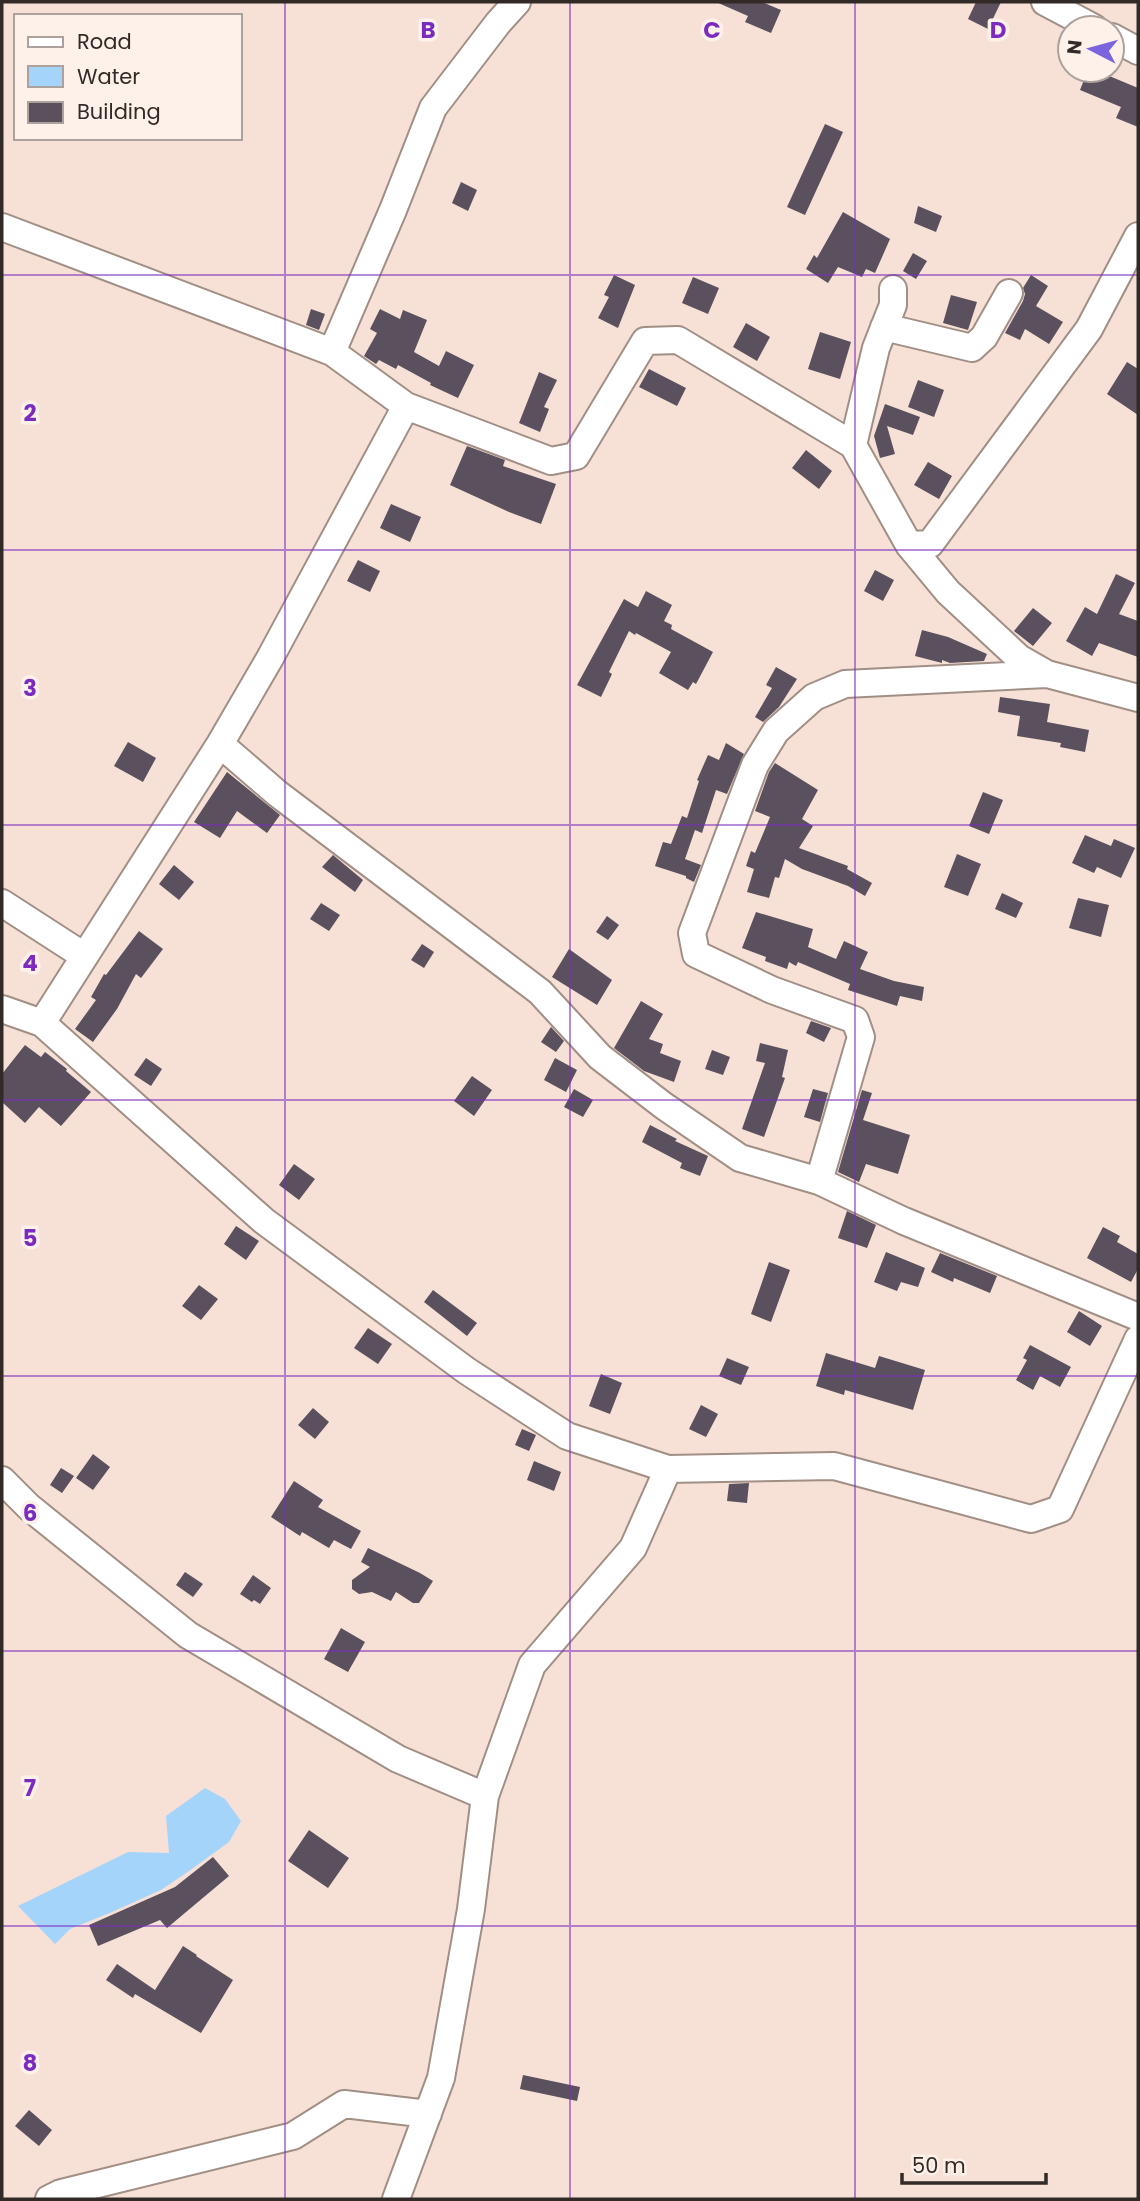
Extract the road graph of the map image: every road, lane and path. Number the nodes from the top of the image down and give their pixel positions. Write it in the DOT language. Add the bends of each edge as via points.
graph roads {
  1 [pos="517,2"];
  2 [pos="1045,2"];
  3 [pos="1072,8"];
  4 [pos="2,227"];
  5 [pos="1138,236"];
  6 [pos="893,289"];
  7 [pos="1009,293"];
  8 [pos="884,327"];
  9 [pos="332,352"];
  10 [pos="406,406"];
  11 [pos="853,445"];
  12 [pos="909,545"];
  13 [pos="1047,674"];
  14 [pos="1138,698"];
  15 [pos="220,744"];
  16 [pos="2,903"];
  17 [pos="84,956"];
  18 [pos="2,1009"];
  19 [pos="42,1023"];
  20 [pos="819,1181"];
  21 [pos="1138,1317"];
  22 [pos="1138,1339"];
  23 [pos="668,1469"];
  24 [pos="2,1480"];
  25 [pos="485,1796"];
  26 [pos="428,2114"];
  27 [pos="49,2199"];
  28 [pos="396,2199"];
  1 -- 9 [label="street" via="433,108"];
  2 -- 3 [label="street"];
  4 -- 9 [label="street"];
  5 -- 12 [label="street" via="1089,328 1040,397 930,544"];
  6 -- 8 [label="street"];
  7 -- 8 [label="street" via="984,337 972,348"];
  8 -- 11 [label="street"];
  9 -- 10 [label="street"];
  10 -- 11 [label="street" via="551,461 576,456 645,341 678,340"];
  10 -- 15 [label="street"];
  11 -- 12 [label="street"];
  12 -- 13 [label="street" via="948,592 1019,658"];
  13 -- 14 [label="street"];
  13 -- 20 [label="street" via="845,684 814,697 776,731 755,765 692,933 696,954 772,990 855,1020 861,1037"];
  15 -- 17 [label="street"];
  15 -- 20 [label="street" via="278,794 540,992 600,1057 664,1106 740,1158"];
  16 -- 17 [label="street"];
  17 -- 19 [label="street"];
  18 -- 19 [label="street"];
  19 -- 23 [label="street" via="264,1221 467,1371 567,1436"];
  20 -- 21 [label="street"];
  22 -- 23 [label="street" via="1060,1508 1031,1519 834,1466"];
  23 -- 25 [label="street" via="633,1548 531,1665"];
  24 -- 25 [label="street" via="188,1635 398,1759"];
  25 -- 26 [label="street" via="471,1909 441,2078"];
  26 -- 27 [label="street" via="344,2104 293,2136"];
  26 -- 28 [label="street"];
}
